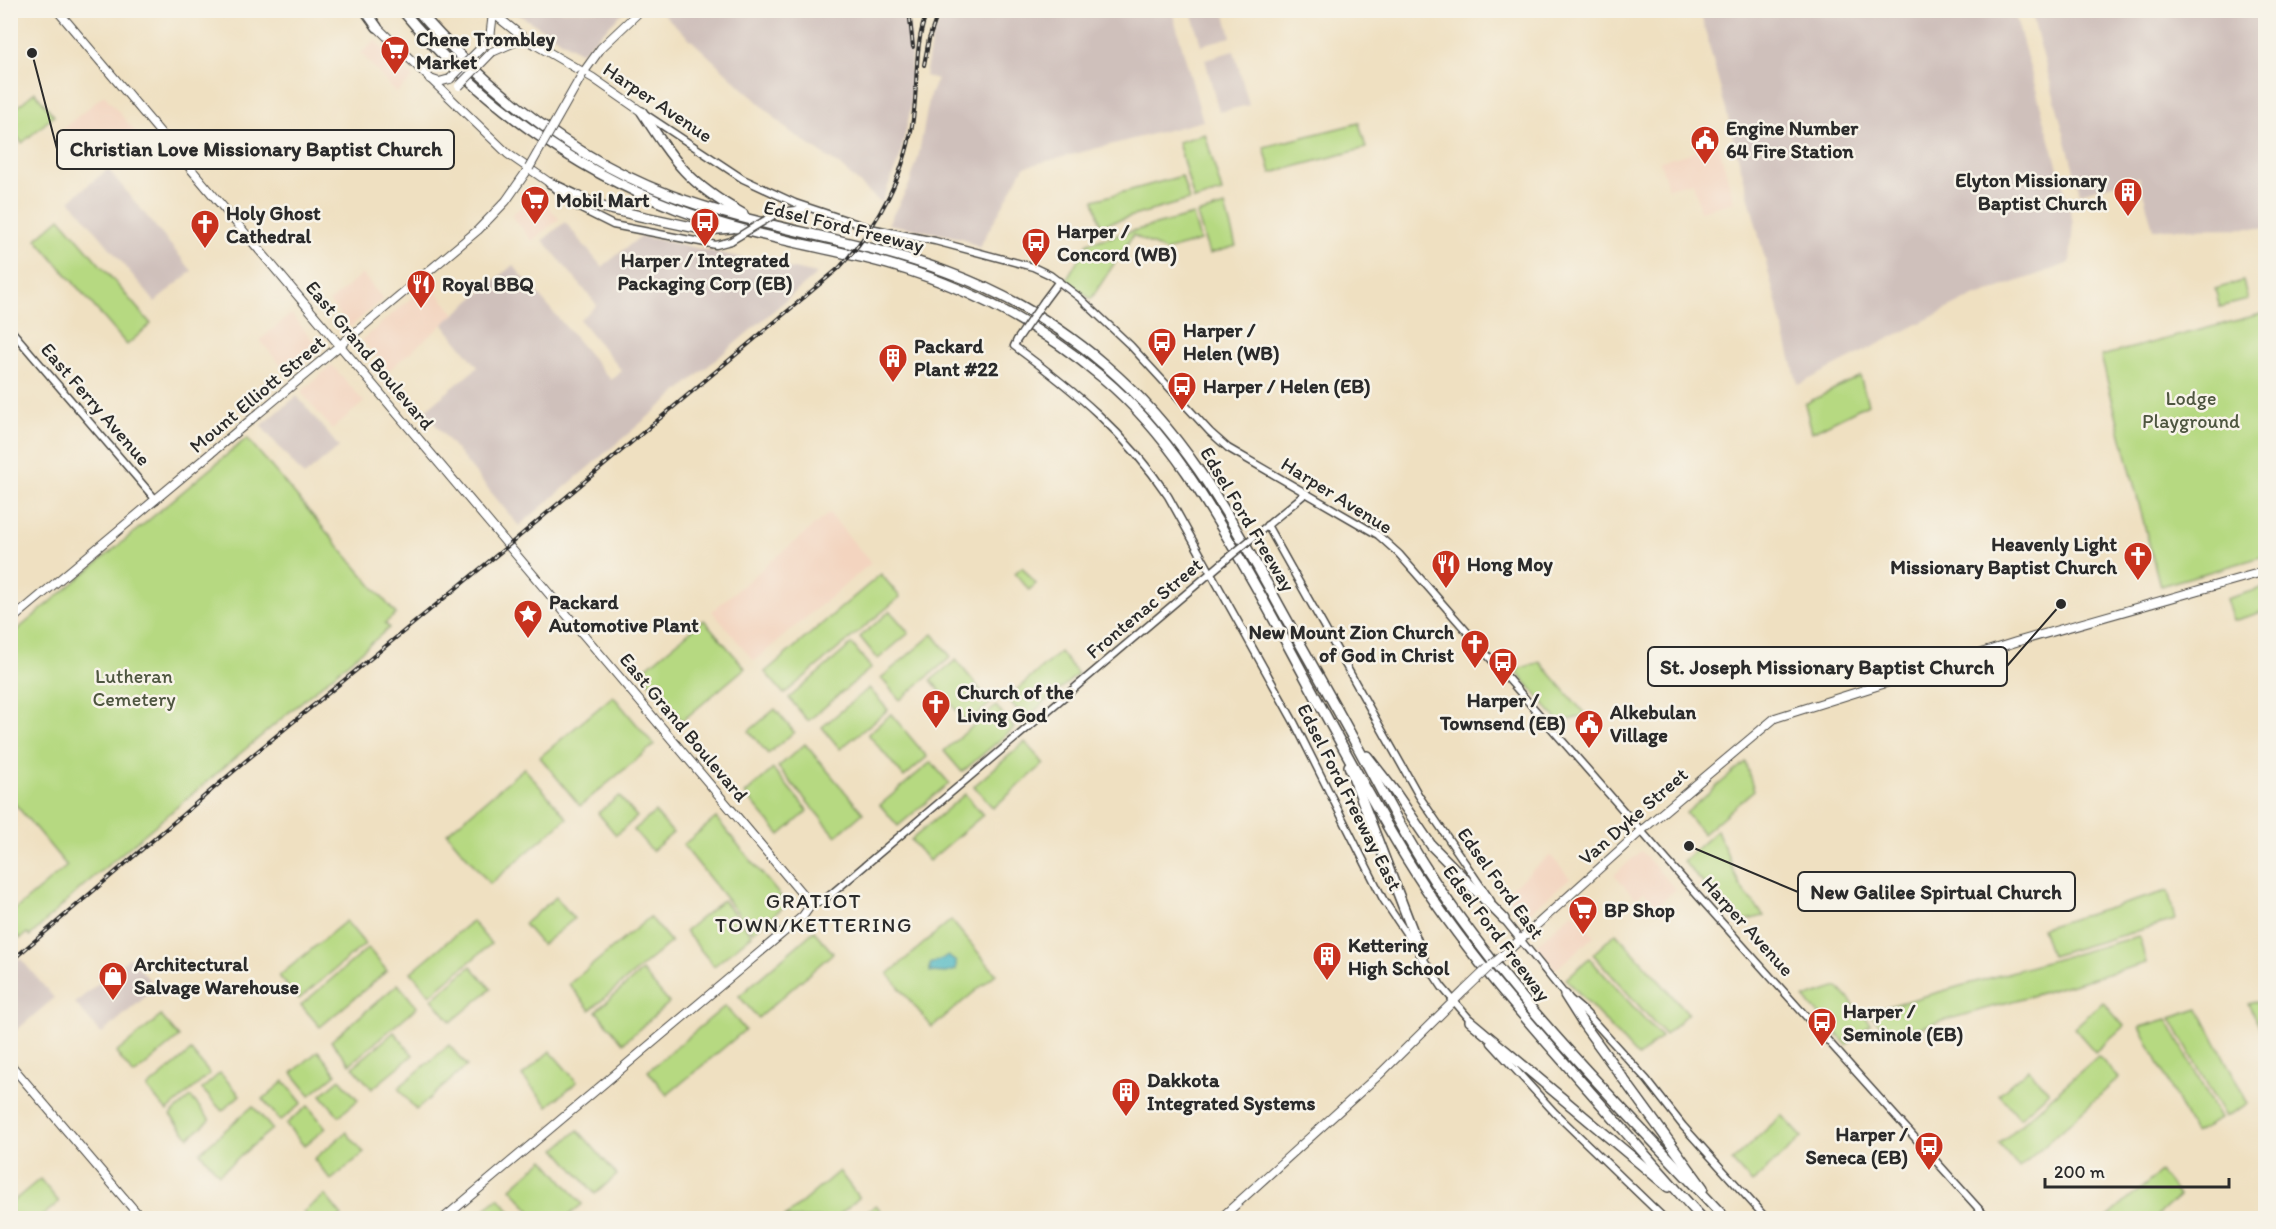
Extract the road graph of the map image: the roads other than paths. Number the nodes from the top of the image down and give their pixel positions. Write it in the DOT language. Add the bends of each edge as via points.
graph roads {
  1 [pos="57,10"];
  2 [pos="363,10"];
  3 [pos="402,10"];
  4 [pos="417,10"];
  5 [pos="641,10"];
  6 [pos="491,12"];
  7 [pos="376,27"];
  8 [pos="524,38"];
  9 [pos="583,73"];
  10 [pos="425,77"];
  11 [pos="454,104"];
  12 [pos="642,112"];
  13 [pos="529,168"];
  14 [pos="550,183"];
  15 [pos="778,197"];
  16 [pos="814,211"];
  17 [pos="779,212"];
  18 [pos="758,223"];
  19 [pos="737,227"];
  20 [pos="1059,281"];
  21 [pos="10,329"];
  22 [pos="340,345"];
  23 [pos="1306,494"];
  24 [pos="156,500"];
  25 [pos="1267,525"];
  26 [pos="2265,571"];
  27 [pos="1211,573"];
  28 [pos="10,621"];
  29 [pos="1355,742"];
  30 [pos="1346,752"];
  31 [pos="1642,830"];
  32 [pos="809,906"];
  33 [pos="1504,919"];
  34 [pos="1520,939"];
  35 [pos="1423,958"];
  36 [pos="1565,995"];
  37 [pos="1453,1001"];
  38 [pos="1470,1021"];
  39 [pos="10,1064"];
  40 [pos="1690,1205"];
  41 [pos="141,1218"];
  42 [pos="444,1218"];
  43 [pos="1221,1218"];
  44 [pos="1664,1218"];
  45 [pos="1702,1218"];
  46 [pos="1725,1218"];
  47 [pos="1766,1218"];
  48 [pos="1987,1218"];
  1 -- 22 [label="main road, East Grand Boulevard"];
  2 -- 7 [label="highway"];
  3 -- 19 [label="highway, Edsel Ford Freeway" via="478,88 517,121 577,161 623,187"];
  4 -- 18 [label="highway, Edsel Ford Freeway" via="489,84 573,146 668,194"];
  5 -- 9 [label="main road, Mount Elliott Street" via="601,48"];
  6 -- 8 [label="main road, Harper Avenue"];
  6 -- 10 [label="main road, bridge" via="489,38 450,79 439,82"];
  7 -- 10 [label="main road"];
  8 -- 9 [label="main road, Harper Avenue"];
  8 -- 11 [label="main road, bridge" via="492,52 459,86"];
  9 -- 12 [label="main road, Harper Avenue"];
  9 -- 13 [label="main road, Mount Elliott Street, bridge"];
  10 -- 11 [label="main road, Harper Avenue"];
  11 -- 13 [label="main road, Harper Avenue"];
  12 -- 15 [label="street, Harper Avenue"];
  12 -- 18 [label="highway" via="681,170 709,195"];
  13 -- 14 [label="main road, Harper Avenue"];
  13 -- 22 [label="main road, Mount Elliott Street" via="507,200 478,230"];
  14 -- 17 [label="street, Harper Avenue, bridge" via="577,207 613,225 716,244 731,241"];
  14 -- 19 [label="highway" via="598,206 640,216 706,230"];
  15 -- 16 [label="street, Harper Avenue"];
  15 -- 17 [label="street" via="782,204"];
  16 -- 17 [label="street, Harper Avenue" via="796,208"];
  16 -- 20 [label="street, Harper Avenue" via="1033,267"];
  18 -- 29 [label="highway, Edsel Ford Freeway" via="838,241 968,280 1052,325 1110,370 1168,427 1204,475"];
  19 -- 30 [label="highway, Edsel Ford Freeway" via="865,258 954,287 1046,335 1103,378 1153,428 1202,493"];
  20 -- 23 [label="street, Harper Avenue" via="1139,354 1221,442"];
  20 -- 27 [label="street, bridge" via="1016,343 1097,410 1137,453 1168,496"];
  21 -- 24 [label="street, East Ferry Avenue"];
  22 -- 24 [label="main road, Mount Elliott Street"];
  22 -- 32 [label="main road, East Grand Boulevard" via="798,887"];
  23 -- 25 [label="street, Frontenac Street"];
  23 -- 31 [label="street, Harper Avenue" via="1378,535 1399,554"];
  24 -- 28 [label="main road, Mount Elliott Street"];
  25 -- 27 [label="street, Frontenac Street, bridge"];
  25 -- 33 [label="street, Edsel Ford East" via="1419,796"];
  26 -- 31 [label="main road, Van Dyke Street" via="1987,650 1781,715"];
  27 -- 32 [label="street, Frontenac Street" via="824,901"];
  27 -- 35 [label="street, Edsel Ford Freeway East" via="1315,763 1383,899"];
  29 -- 33 [label="highway" via="1431,845"];
  29 -- 46 [label="highway, Edsel Ford Freeway" via="1421,860 1472,936 1560,1042"];
  30 -- 35 [label="highway" via="1353,781"];
  30 -- 40 [label="highway, Edsel Ford Freeway" via="1411,865 1463,943"];
  31 -- 34 [label="main road, Van Dyke Street"];
  31 -- 48 [label="street, Harper Avenue"];
  32 -- 42 [label="main road" via="803,916"];
  33 -- 34 [label="street, Edsel Ford East"];
  34 -- 36 [label="street, Edsel Ford East"];
  34 -- 37 [label="main road, Van Dyke Street, bridge"];
  35 -- 37 [label="street, Edsel Ford Freeway East"];
  36 -- 46 [label="highway"];
  36 -- 47 [label="street, Edsel Ford East" via="1647,1080"];
  37 -- 38 [label="street, Edsel Ford Freeway East"];
  37 -- 43 [label="main road, Van Dyke Street"];
  38 -- 40 [label="highway"];
  38 -- 44 [label="street" via="1555,1113"];
  39 -- 41 [label="main road"];
  40 -- 45 [label="highway, Edsel Ford Freeway"];
}
